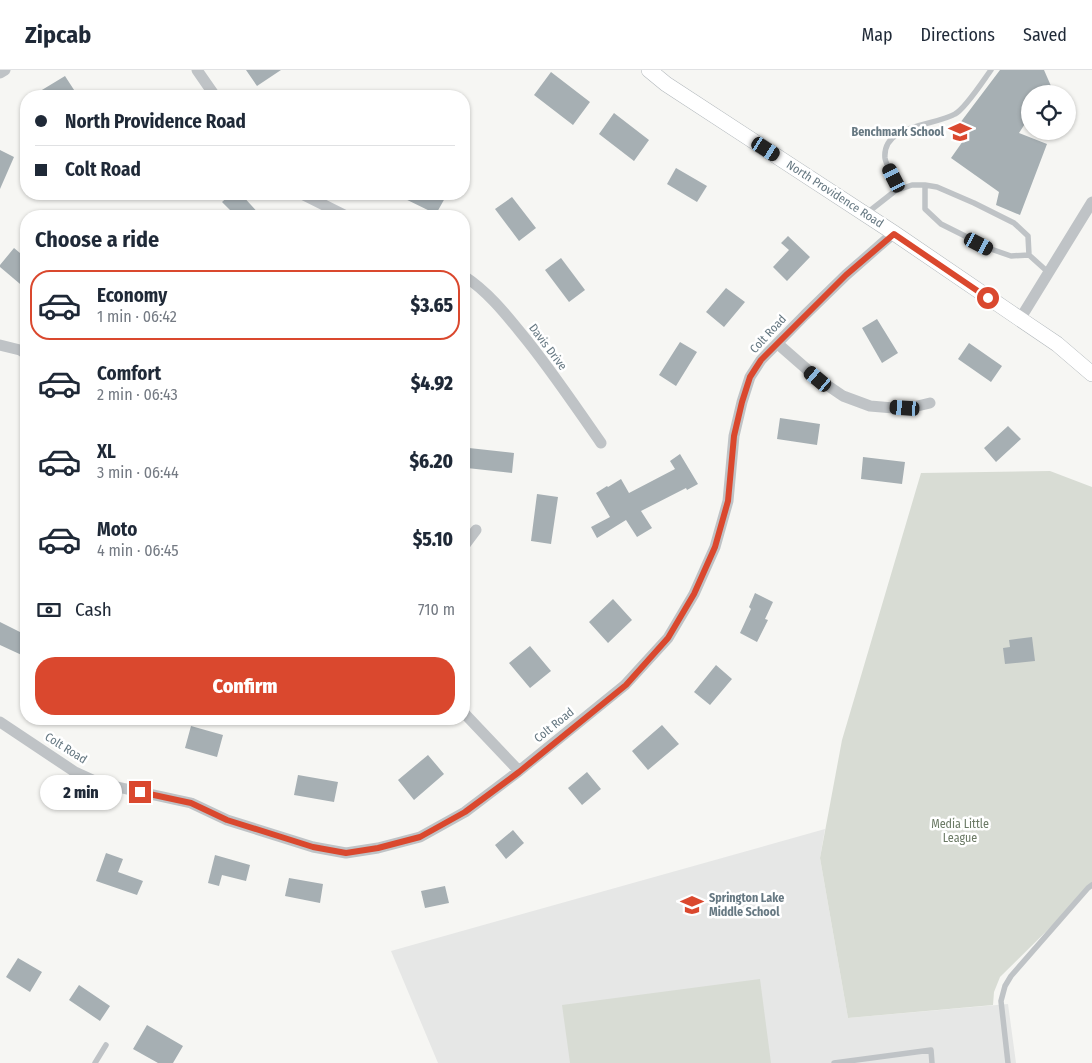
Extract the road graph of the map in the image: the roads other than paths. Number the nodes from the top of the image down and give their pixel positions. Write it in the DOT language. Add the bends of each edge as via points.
graph roads {
  1 [pos="5,70"];
  2 [pos="197,70"];
  3 [pos="649,70"];
  4 [pos="991,70"];
  5 [pos="0,73"];
  6 [pos="211,90"];
  7 [pos="926,185"];
  8 [pos="900,189"];
  9 [pos="314,200"];
  10 [pos="1092,202"];
  11 [pos="334,210"];
  12 [pos="866,215"];
  13 [pos="894,234"];
  14 [pos="1029,255"];
  15 [pos="1048,273"];
  16 [pos="470,280"];
  17 [pos="1020,319"];
  18 [pos="0,344"];
  19 [pos="778,344"];
  20 [pos="20,350"];
  21 [pos="1092,374"];
  22 [pos="930,403"];
  23 [pos="601,442"];
  24 [pos="476,530"];
  25 [pos="470,538"];
  26 [pos="470,719"];
  27 [pos="0,722"];
  28 [pos="519,772"];
  29 [pos="1092,885"];
  30 [pos="106,1044"];
  31 [pos="95,1062"];
  32 [pos="834,1063"];
  33 [pos="932,1063"];
  34 [pos="1008,1063"];
  1 -- 5 [label="street"];
  2 -- 6 [label="street"];
  3 -- 12 [label="main road, North Providence Road"];
  4 -- 8 [label="lane" via="956,114 894,136 885,158"];
  7 -- 8 [label="lane"];
  7 -- 14 [label="lane" via="974,202 1014,223 1028,236"];
  7 -- 14 [label="lane" via="924,209 941,224 991,249 1011,256"];
  8 -- 12 [label="lane"];
  9 -- 11 [label="street"];
  10 -- 15 [label="street"];
  12 -- 13 [label="main road, North Providence Road"];
  13 -- 17 [label="main road, North Providence Road"];
  13 -- 19 [label="street, Colt Road" via="846,275"];
  14 -- 15 [label="lane"];
  15 -- 17 [label="street"];
  16 -- 23 [label="street, Davis Drive" via="497,304 535,350"];
  17 -- 21 [label="main road, North Providence Road" via="1057,344"];
  18 -- 20 [label="street"];
  19 -- 22 [label="street" via="843,396 870,406 905,408"];
  19 -- 28 [label="street, Colt Road" via="761,360 750,377 734,436 728,501 715,547 694,594 668,638 626,685"];
  24 -- 25 [label="street"];
  26 -- 28 [label="street"];
  27 -- 28 [label="street, Colt Road" via="75,772 99,783 191,803 227,820 313,847 346,853 420,837 465,812"];
  29 -- 34 [label="lane" via="1005,986 1001,1001"];
  30 -- 31 [label="lane"];
  32 -- 33 [label="lane" via="931,1050"];
}
